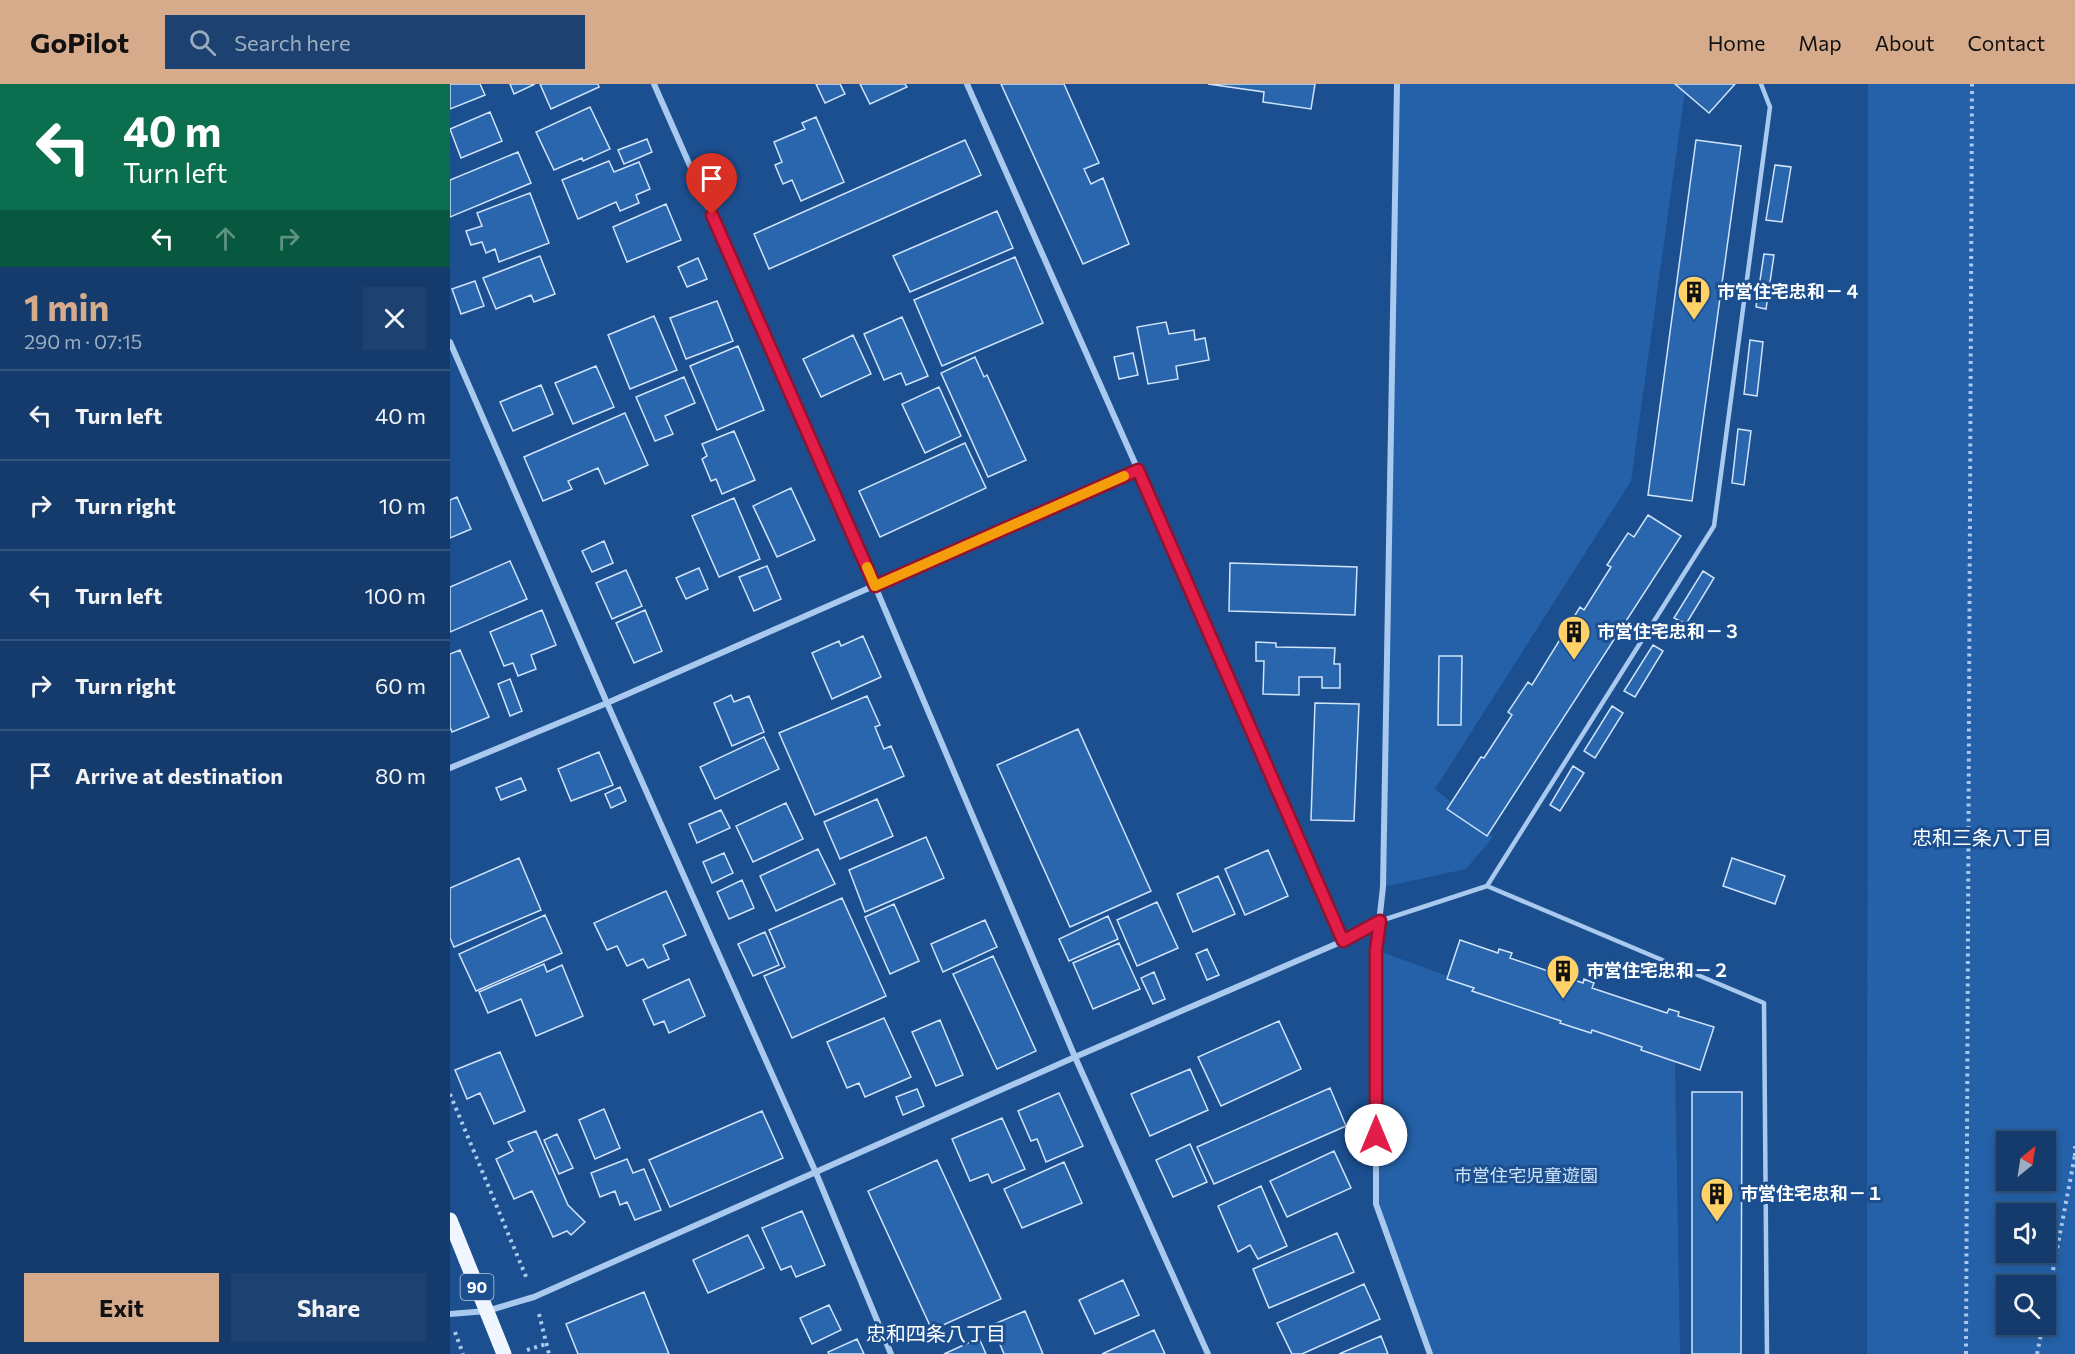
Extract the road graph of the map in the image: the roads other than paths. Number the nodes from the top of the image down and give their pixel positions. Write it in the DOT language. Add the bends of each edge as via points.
graph roads {
  1 [pos="654,84"];
  2 [pos="967,84"];
  3 [pos="1397,84"];
  4 [pos="1761,84"];
  5 [pos="450,342"];
  6 [pos="1138,470"];
  7 [pos="875,586"];
  8 [pos="607,703"];
  9 [pos="450,768"];
  10 [pos="1487,886"];
  11 [pos="1380,921"];
  12 [pos="1343,941"];
  13 [pos="1075,1057"];
  14 [pos="816,1173"];
  15 [pos="450,1220"];
  16 [pos="487,1311"];
  17 [pos="450,1314"];
  18 [pos="504,1354"];
  19 [pos="891,1354"];
  20 [pos="1208,1354"];
  21 [pos="1430,1354"];
  22 [pos="1767,1354"];
  1 -- 7 [label="street"];
  2 -- 6 [label="street"];
  3 -- 11 [label="street"];
  4 -- 10 [label="lane" via="1770,107 1714,526"];
  5 -- 8 [label="street"];
  6 -- 7 [label="street"];
  6 -- 12 [label="street"];
  7 -- 8 [label="street"];
  7 -- 13 [label="street"];
  8 -- 9 [label="street"];
  8 -- 14 [label="street"];
  10 -- 11 [label="lane"];
  10 -- 22 [label="lane" via="1764,1003"];
  11 -- 12 [label="street"];
  11 -- 21 [label="street" via="1376,950 1376,1204"];
  12 -- 13 [label="street"];
  13 -- 14 [label="street"];
  13 -- 20 [label="street"];
  14 -- 16 [label="street" via="534,1297"];
  14 -- 19 [label="street"];
  15 -- 16 [label="main road, 90"];
  16 -- 17 [label="street"];
  16 -- 18 [label="main road, 90"];
}
